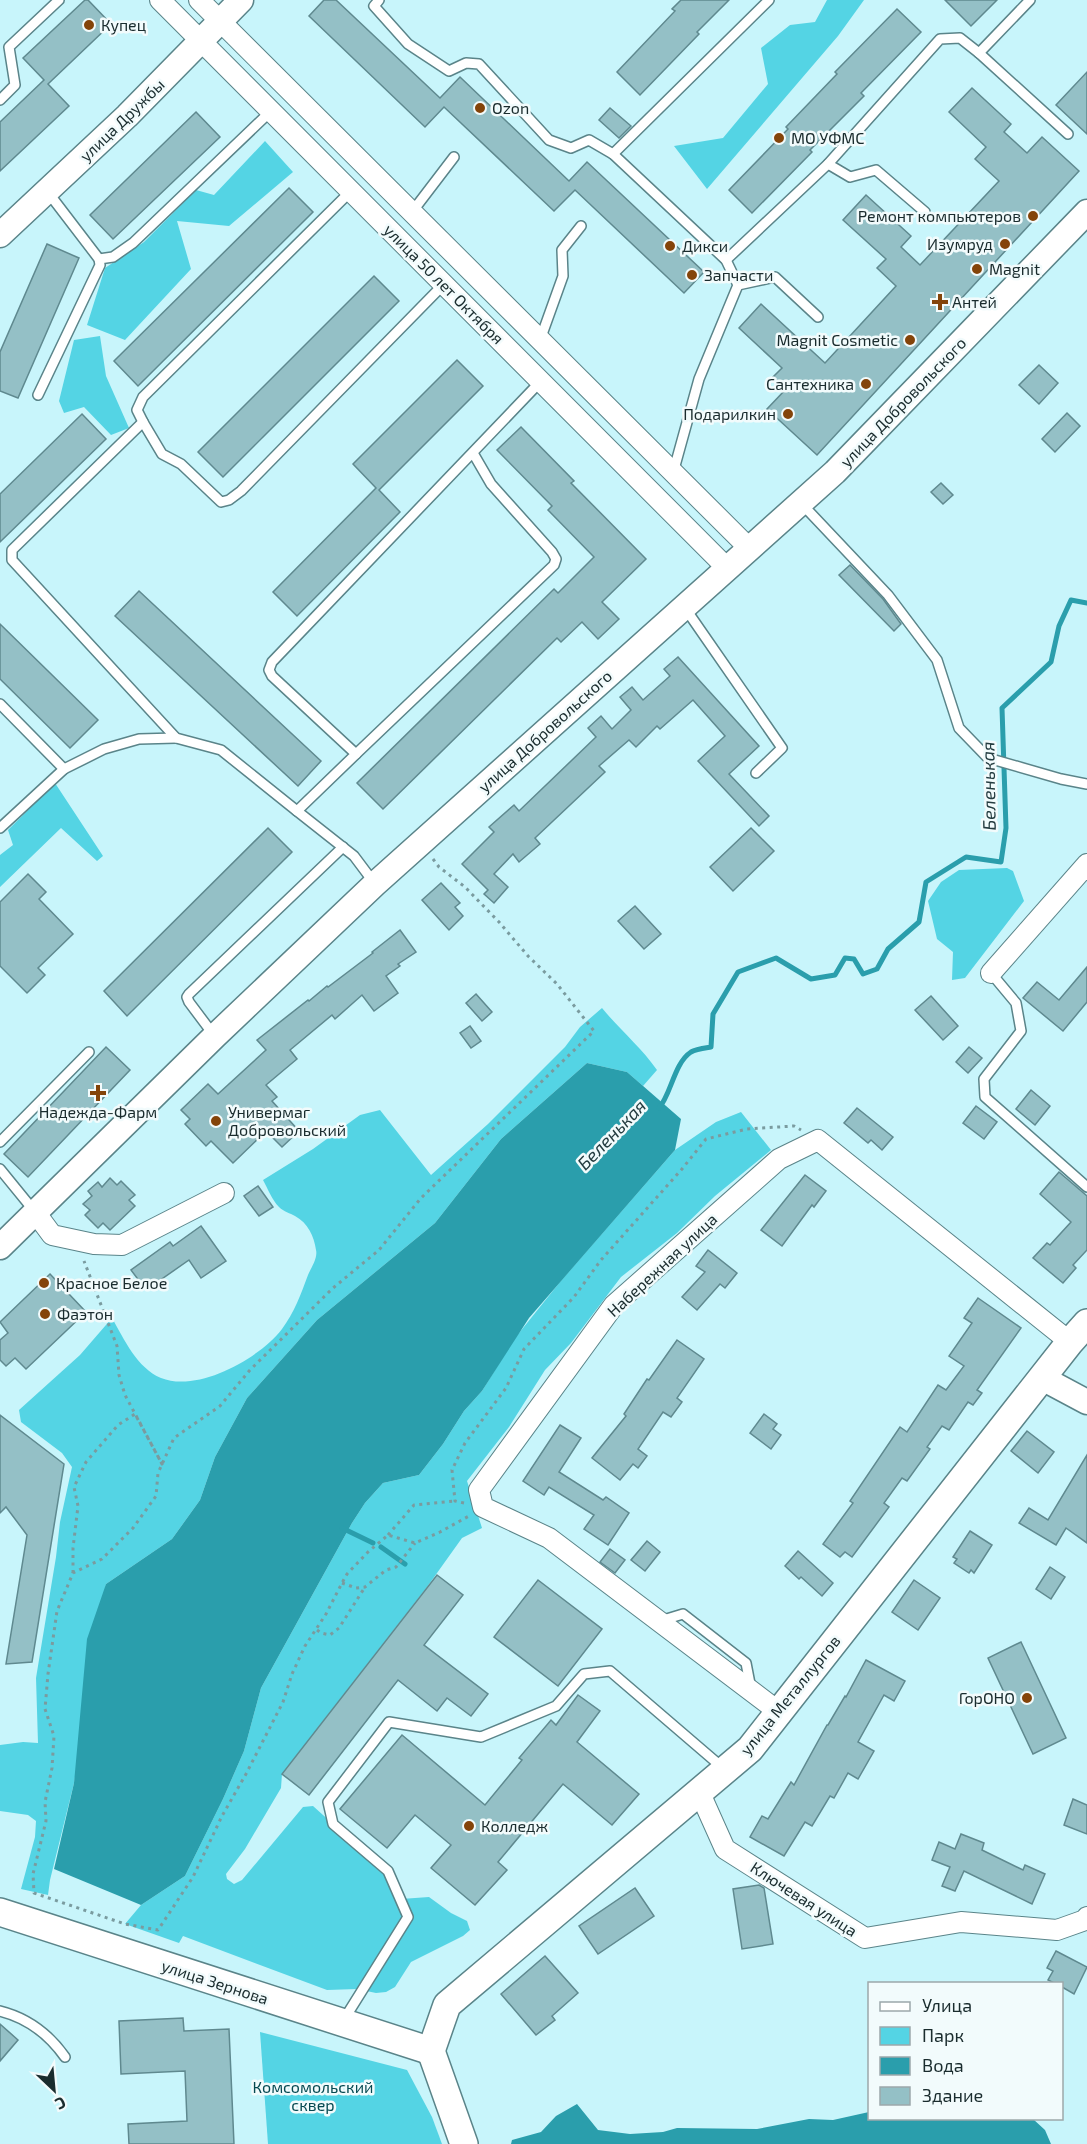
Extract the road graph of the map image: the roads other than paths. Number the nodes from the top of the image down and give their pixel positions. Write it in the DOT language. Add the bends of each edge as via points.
graph roads {
  1 [pos="59,0"];
  2 [pos="160,0"];
  3 [pos="199,0"];
  4 [pos="241,0"];
  5 [pos="379,0"];
  6 [pos="769,0"];
  7 [pos="1030,0"];
  8 [pos="221,21"];
  9 [pos="201,41"];
  10 [pos="979,53"];
  11 [pos="0,100"];
  12 [pos="271,111"];
  13 [pos="1068,134"];
  14 [pos="613,154"];
  15 [pos="454,157"];
  16 [pos="828,164"];
  17 [pos="47,191"];
  18 [pos="351,191"];
  19 [pos="412,212"];
  20 [pos="925,212"];
  21 [pos="1087,212"];
  22 [pos="581,226"];
  23 [pos="0,235"];
  24 [pos="99,259"];
  25 [pos="726,260"];
  26 [pos="444,284"];
  27 [pos="738,285"];
  28 [pos="818,317"];
  29 [pos="540,340"];
  30 [pos="541,381"];
  31 [pos="38,395"];
  32 [pos="143,422"];
  33 [pos="473,453"];
  34 [pos="673,472"];
  35 [pos="800,503"];
  36 [pos="749,548"];
  37 [pos="727,568"];
  38 [pos="684,606"];
  39 [pos="0,704"];
  40 [pos="176,738"];
  41 [pos="356,754"];
  42 [pos="64,769"];
  43 [pos="756,773"];
  44 [pos="1087,784"];
  45 [pos="297,811"];
  46 [pos="0,828"];
  47 [pos="343,847"];
  48 [pos="1087,864"];
  49 [pos="375,884"];
  50 [pos="991,973"];
  51 [pos="215,1036"];
  52 [pos="89,1052"];
  53 [pos="0,1142"];
  54 [pos="0,1169"];
  55 [pos="1087,1187"];
  56 [pos="224,1193"];
  57 [pos="34,1212"];
  58 [pos="0,1247"];
  59 [pos="1078,1333"];
  60 [pos="1042,1378"];
  61 [pos="1087,1402"];
  62 [pos="778,1712"];
  63 [pos="725,1769"];
  64 [pos="699,1791"];
  65 [pos="0,1912"];
  66 [pos="1087,1917"];
  67 [pos="0,2011"];
  68 [pos="341,2023"];
  69 [pos="431,2051"];
  70 [pos="65,2056"];
  71 [pos="464,2144"];
  1 -- 11 [label="lane" via="9,47 15,85"];
  2 -- 9 [label="street, улица 50 лет Октября"];
  3 -- 8 [label="street, улица 50 лет Октября"];
  4 -- 8 [label="street, улица Дружбы"];
  5 -- 14 [label="lane" via="374,6 408,44 449,71 466,63 479,63 549,140 571,148 589,140"];
  6 -- 14 [label="lane"];
  7 -- 10 [label="lane"];
  8 -- 9 [label="street, улица Дружбы"];
  8 -- 19 [label="street, улица 50 лет Октября"];
  9 -- 12 [label="street, улица 50 лет Октября"];
  9 -- 17 [label="street, улица Дружбы"];
  10 -- 13 [label="lane"];
  10 -- 16 [label="lane" via="960,38 940,39"];
  12 -- 18 [label="street, улица 50 лет Октября"];
  12 -- 24 [label="lane" via="133,243 113,257"];
  14 -- 25 [label="lane"];
  15 -- 19 [label="lane"];
  16 -- 20 [label="lane" via="850,177 876,170"];
  16 -- 25 [label="lane"];
  17 -- 23 [label="street, улица Дружбы"];
  17 -- 24 [label="lane"];
  18 -- 26 [label="street, улица 50 лет Октября"];
  18 -- 32 [label="lane" via="143,397 137,410"];
  19 -- 29 [label="street, улица 50 лет Октября"];
  21 -- 35 [label="street, улица Добровольского" via="843,464"];
  22 -- 29 [label="lane" via="562,250 563,276"];
  24 -- 31 [label="lane" via="100,265"];
  25 -- 27 [label="lane"];
  26 -- 30 [label="street, улица 50 лет Октября"];
  26 -- 32 [label="lane" via="229,500 221,502 181,464 162,454"];
  27 -- 28 [label="lane" via="775,277"];
  27 -- 34 [label="lane" via="699,379"];
  29 -- 34 [label="street, улица 50 лет Октября"];
  30 -- 33 [label="lane"];
  30 -- 37 [label="street, улица 50 лет Октября"];
  32 -- 40 [label="lane" via="10,555"];
  33 -- 41 [label="lane" via="490,484 552,552 554,565"];
  33 -- 41 [label="lane" via="272,662 272,676"];
  34 -- 36 [label="street, улица 50 лет Октября"];
  35 -- 36 [label="street, улица Добровольского"];
  35 -- 44 [label="lane" via="888,595 937,660 959,728 988,758"];
  36 -- 37 [label="street, улица Добровольского"];
  37 -- 38 [label="street, улица Добровольского"];
  38 -- 43 [label="lane" via="782,748"];
  38 -- 49 [label="street, улица Добровольского"];
  39 -- 42 [label="lane"];
  40 -- 42 [label="lane" via="139,739 104,749"];
  40 -- 45 [label="lane" via="221,750"];
  41 -- 45 [label="lane"];
  42 -- 46 [label="lane"];
  45 -- 47 [label="lane"];
  47 -- 49 [label="lane"];
  47 -- 51 [label="lane" via="189,993 189,1002"];
  48 -- 50 [label="street"];
  49 -- 51 [label="street, улица Добровольского"];
  50 -- 55 [label="lane" via="1016,1004 1021,1031 984,1079 985,1097"];
  51 -- 57 [label="street, улица Добровольского"];
  52 -- 53 [label="lane"];
  54 -- 57 [label="lane"];
  56 -- 57 [label="street" via="122,1245 93,1244 52,1234"];
  57 -- 58 [label="street, улица Добровольского"];
  59 -- 60 [label="main road, улица Металлургов"];
  59 -- 62 [label="street, Набережная улица" via="818,1140 779,1159 614,1305 478,1490 483,1508 549,1538"];
  60 -- 61 [label="street"];
  60 -- 62 [label="main road, улица Металлургов"];
  62 -- 63 [label="main road, улица Металлургов" via="750,1749"];
  63 -- 64 [label="main road, улица Металлургов"];
  63 -- 68 [label="lane" via="610,1671 584,1674 556,1706 481,1737 389,1722 328,1802 333,1824 388,1870 408,1917"];
  64 -- 66 [label="street, Ключевая улица" via="726,1849 865,1938 961,1922 1056,1930"];
  64 -- 69 [label="main road, улица Металлургов" via="447,2005"];
  65 -- 68 [label="main road, улица Зернова"];
  67 -- 70 [label="lane" via="35,2025"];
  68 -- 69 [label="main road, улица Зернова"];
  69 -- 71 [label="main road"];
}
